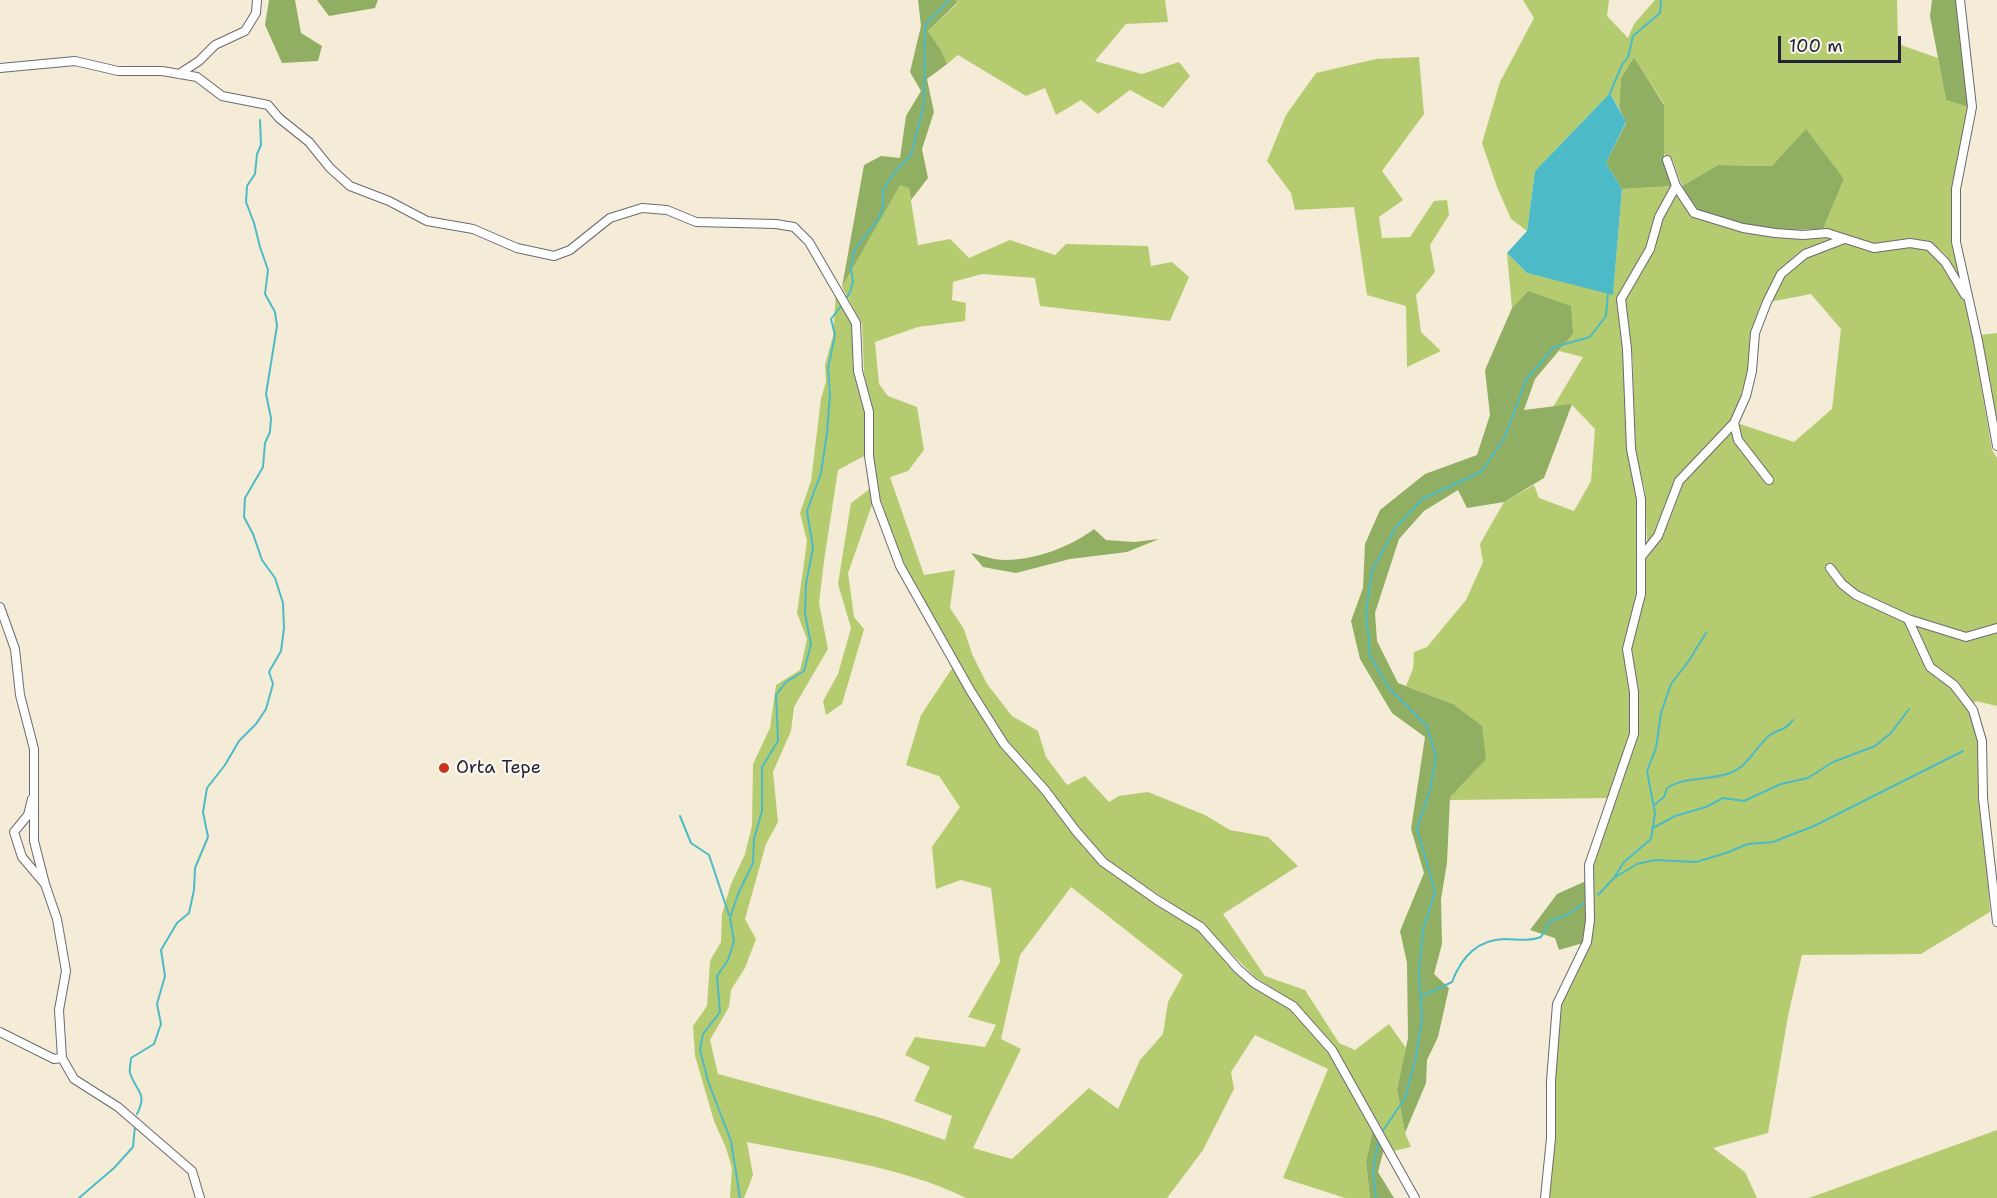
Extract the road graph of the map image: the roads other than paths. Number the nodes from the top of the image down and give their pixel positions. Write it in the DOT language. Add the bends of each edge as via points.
graph roads {
  1 [pos="257,0"];
  2 [pos="1960,0"];
  3 [pos="0,68"];
  4 [pos="179,74"];
  5 [pos="1667,160"];
  6 [pos="1676,186"];
  7 [pos="1844,238"];
  8 [pos="1970,304"];
  9 [pos="1734,423"];
  10 [pos="1997,446"];
  11 [pos="1769,480"];
  12 [pos="1641,557"];
  13 [pos="1830,568"];
  14 [pos="0,607"];
  15 [pos="1908,619"];
  16 [pos="1997,628"];
  17 [pos="34,790"];
  18 [pos="45,884"];
  19 [pos="1997,922"];
  20 [pos="0,1032"];
  21 [pos="62,1058"];
  22 [pos="200,1198"];
  23 [pos="1415,1198"];
  24 [pos="1545,1198"];
  1 -- 4 [label="street" via="256,13 245,31 215,45"];
  2 -- 8 [label="street" via="1972,107 1956,189 1956,242"];
  3 -- 4 [label="street" via="75,61 118,71"];
  4 -- 23 [label="street" via="197,77 222,96 267,105 350,186 427,221 473,229 517,248 554,256 570,250 610,218 642,208 667,210 696,222 794,227 809,242 856,323 858,370 869,412 869,456 876,502 900,566 1004,744 1103,862 1201,927 1254,983 1293,1006 1332,1050"];
  5 -- 6 [label="street"];
  6 -- 7 [label="street" via="1694,213 1774,234 1827,233"];
  6 -- 12 [label="street" via="1659,217 1650,249 1621,299 1631,449 1641,499"];
  7 -- 8 [label="street" via="1874,248 1910,243 1929,246 1946,262"];
  7 -- 9 [label="street" via="1805,254 1781,274 1755,333 1752,371"];
  8 -- 10 [label="street"];
  9 -- 11 [label="street" via="1738,440"];
  9 -- 12 [label="street" via="1679,481 1658,536"];
  12 -- 24 [label="street" via="1641,594 1627,649 1634,692 1634,734 1589,865 1587,942 1557,1004"];
  13 -- 15 [label="street" via="1856,595"];
  14 -- 17 [label="street" via="15,649 20,695 34,749"];
  15 -- 16 [label="street" via="1966,638"];
  15 -- 19 [label="street" via="1930,667 1954,685 1973,710 1982,741 1983,798"];
  17 -- 18 [label="street" via="34,840"];
  17 -- 18 [label="street" via="28,815 14,832 22,857"];
  18 -- 21 [label="street" via="57,919 66,971 59,1010"];
  20 -- 21 [label="street" via="54,1059"];
  21 -- 22 [label="street" via="74,1079 118,1107 192,1171"];
}
